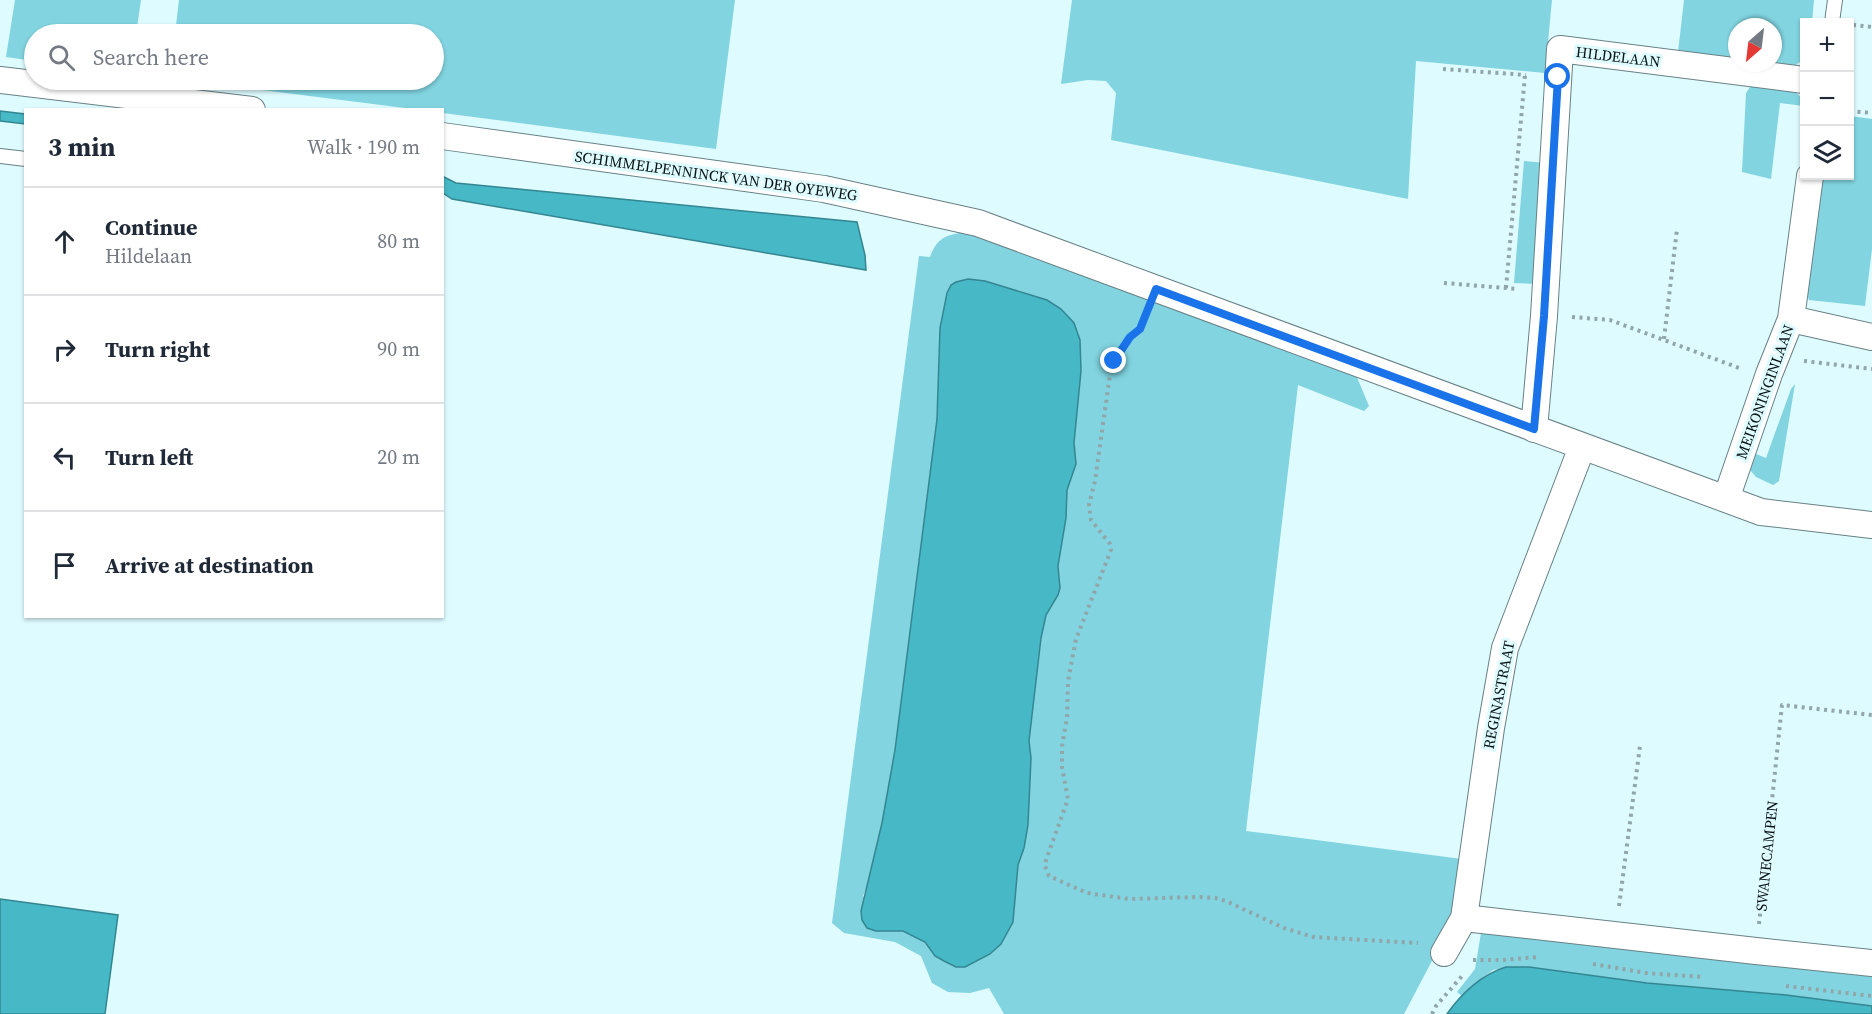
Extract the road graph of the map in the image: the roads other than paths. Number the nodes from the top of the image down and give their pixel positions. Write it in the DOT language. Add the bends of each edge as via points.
graph roads {
  1 [pos="1835,0"];
  2 [pos="1833,18"];
  3 [pos="1800,79"];
  4 [pos="0,80"];
  5 [pos="24,83"];
  6 [pos="84,90"];
  7 [pos="235,108"];
  8 [pos="444,136"];
  9 [pos="0,156"];
  10 [pos="24,159"];
  11 [pos="1809,180"];
  12 [pos="1791,319"];
  13 [pos="1872,337"];
  14 [pos="1534,429"];
  15 [pos="1582,447"];
  16 [pos="1726,499"];
  17 [pos="1872,525"];
  18 [pos="1473,919"];
  19 [pos="1444,953"];
  20 [pos="1872,963"];
  1 -- 2 [label="lane"];
  3 -- 14 [label="street, HILDELAAN" via="1560,49"];
  4 -- 5 [label="street"];
  6 -- 7 [label="street"];
  8 -- 14 [label="street, SCHIMMELPENNINCK VAN DER OYEWEG" via="825,189 978,223"];
  9 -- 10 [label="lane"];
  11 -- 12 [label="street, MEIKONINGINLAAN"];
  12 -- 13 [label="street"];
  12 -- 16 [label="street, MEIKONINGINLAAN"];
  14 -- 15 [label="street, SCHIMMELPENNINCK VAN DER OYEWEG"];
  15 -- 16 [label="street, SCHIMMELPENNINCK VAN DER OYEWEG"];
  15 -- 18 [label="street, REGINASTRAAT" via="1505,648 1491,728"];
  16 -- 17 [label="street, SCHIMMELPENNINCK VAN DER OYEWEG" via="1761,512"];
  18 -- 19 [label="street, REGINASTRAAT"];
  18 -- 20 [label="street"];
}
